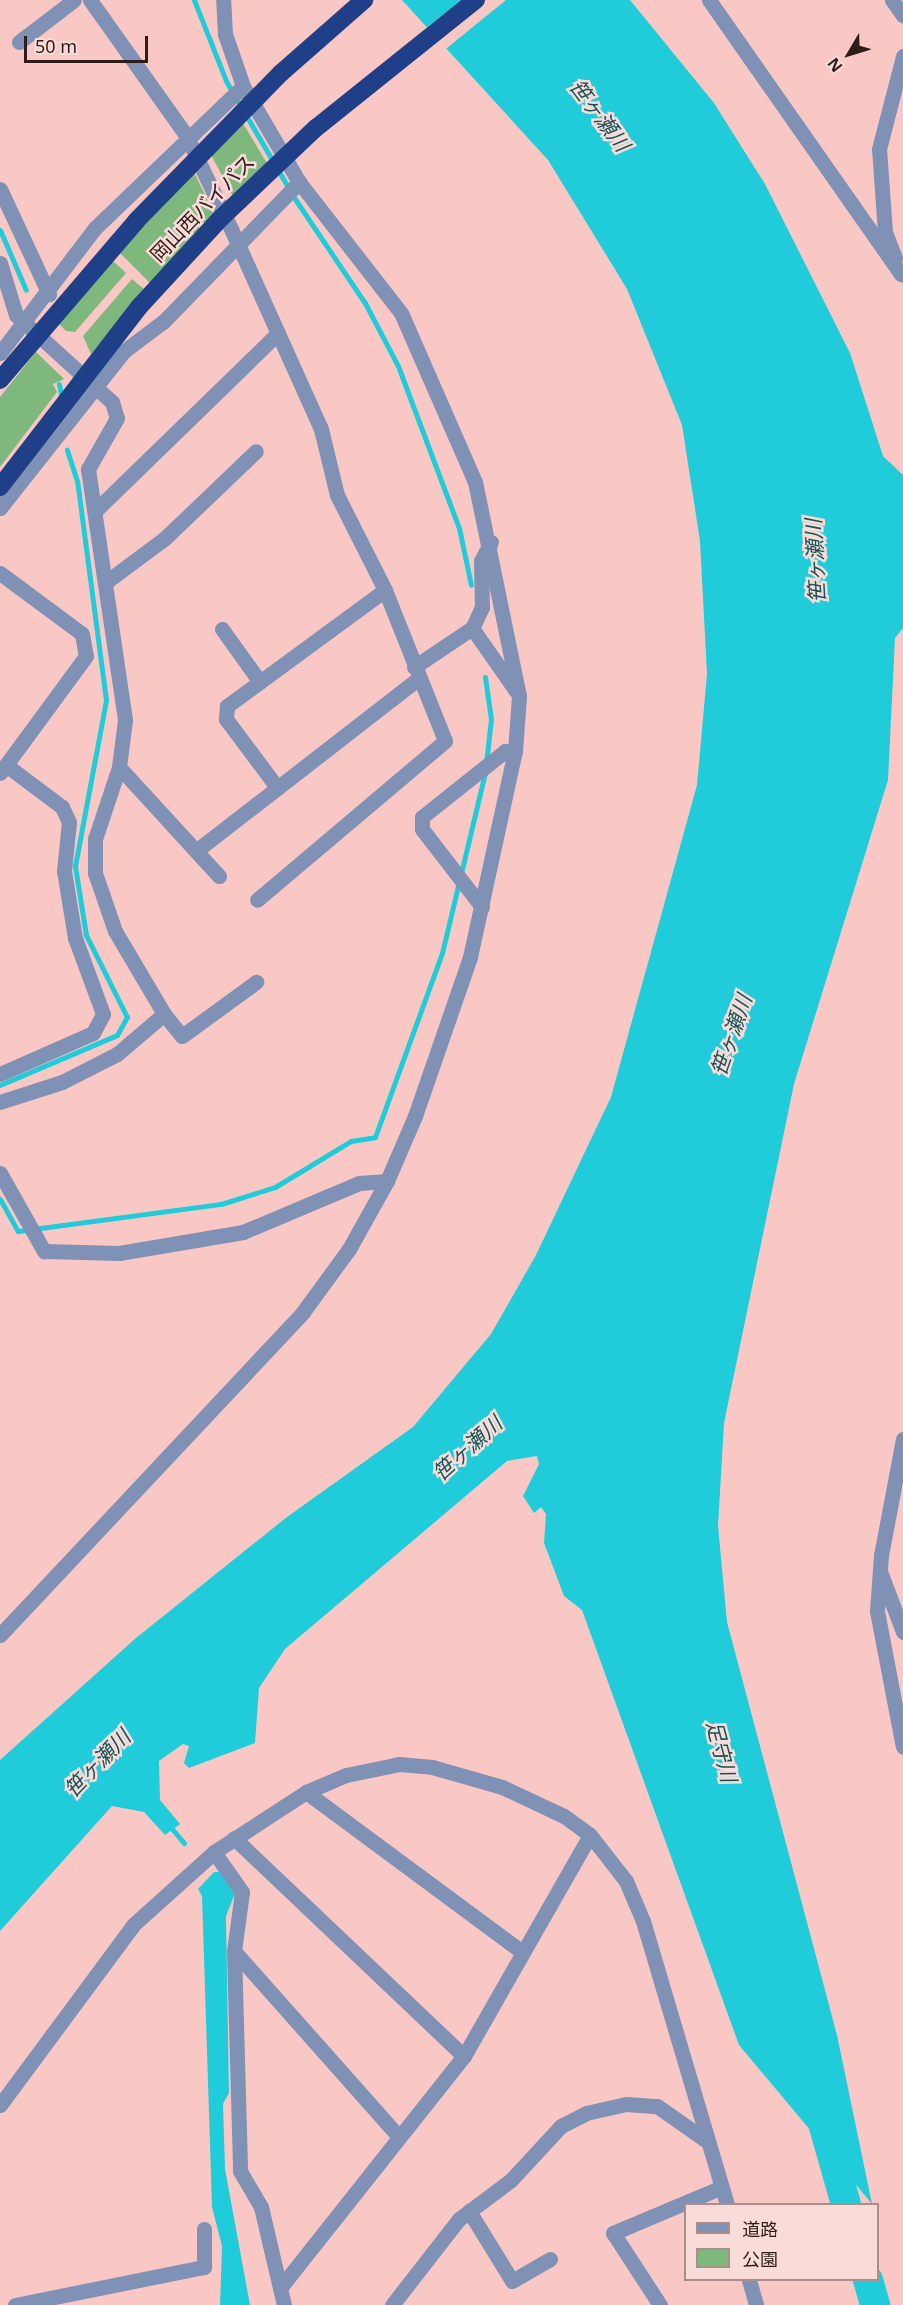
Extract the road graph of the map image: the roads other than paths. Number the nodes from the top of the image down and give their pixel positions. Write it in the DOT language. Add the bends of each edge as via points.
graph roads {
  1 [pos="74,0"];
  2 [pos="90,0"];
  3 [pos="223,0"];
  4 [pos="364,0"];
  5 [pos="476,0"];
  6 [pos="709,0"];
  7 [pos="892,0"];
  8 [pos="903,16"];
  9 [pos="19,42"];
  10 [pos="903,56"];
  11 [pos="235,92"];
  12 [pos="186,135"];
  13 [pos="293,188"];
  14 [pos="0,189"];
  15 [pos="237,241"];
  16 [pos="0,263"];
  17 [pos="902,275"];
  18 [pos="49,294"];
  19 [pos="23,323"];
  20 [pos="279,333"];
  21 [pos="0,353"];
  22 [pos="0,380"];
  23 [pos="93,386"];
  24 [pos="256,451"];
  25 [pos="0,487"];
  26 [pos="0,508"];
  27 [pos="94,511"];
  28 [pos="491,542"];
  29 [pos="0,573"];
  30 [pos="106,582"];
  31 [pos="385,590"];
  32 [pos="222,628"];
  33 [pos="472,628"];
  34 [pos="416,673"];
  35 [pos="260,682"];
  36 [pos="519,696"];
  37 [pos="515,751"];
  38 [pos="119,767"];
  39 [pos="3,769"];
  40 [pos="276,786"];
  41 [pos="196,851"];
  42 [pos="219,876"];
  43 [pos="257,900"];
  44 [pos="482,907"];
  45 [pos="256,982"];
  46 [pos="164,1014"];
  47 [pos="0,1074"];
  48 [pos="0,1102"];
  49 [pos="0,1173"];
  50 [pos="387,1181"];
  51 [pos="903,1439"];
  52 [pos="879,1572"];
  53 [pos="903,1632"];
  54 [pos="0,1635"];
  55 [pos="903,1747"];
  56 [pos="306,1792"];
  57 [pos="590,1835"];
  58 [pos="234,1838"];
  59 [pos="214,1852"];
  60 [pos="234,1951"];
  61 [pos="521,1951"];
  62 [pos="464,2056"];
  63 [pos="0,2105"];
  64 [pos="398,2136"];
  65 [pos="707,2141"];
  66 [pos="722,2187"];
  67 [pos="684,2203"];
  68 [pos="684,2203"];
  69 [pos="727,2203"];
  70 [pos="469,2211"];
  71 [pos="204,2229"];
  72 [pos="550,2259"];
  73 [pos="749,2281"];
  74 [pos="280,2288"];
  75 [pos="15,2305"];
  76 [pos="284,2305"];
  77 [pos="392,2305"];
  78 [pos="660,2305"];
  79 [pos="756,2305"];
  1 -- 9 [label="street"];
  2 -- 12 [label="street"];
  3 -- 11 [label="street"];
  4 -- 22 [label="highway, 岡山西バイパス" via="281,74 145,212"];
  5 -- 25 [label="highway, 岡山西バイパス" via="316,128 221,218 140,306"];
  6 -- 17 [label="street"];
  7 -- 8 [label="street"];
  10 -- 17 [label="street" via="879,149 885,232"];
  11 -- 12 [label="street"];
  11 -- 13 [label="street"];
  12 -- 15 [label="street"];
  12 -- 18 [label="street" via="96,228"];
  13 -- 15 [label="street"];
  13 -- 28 [label="street" via="401,313 475,482"];
  14 -- 18 [label="street"];
  15 -- 20 [label="street"];
  15 -- 23 [label="street"];
  16 -- 19 [label="street"];
  18 -- 19 [label="street"];
  19 -- 21 [label="street"];
  19 -- 23 [label="street"];
  20 -- 27 [label="street"];
  20 -- 31 [label="street" via="321,429 337,495"];
  23 -- 26 [label="street"];
  23 -- 27 [label="street" via="112,402 117,418 115,430 90,458"];
  24 -- 30 [label="street" via="164,539"];
  27 -- 30 [label="street"];
  28 -- 33 [label="street" via="481,561 482,607"];
  28 -- 36 [label="street"];
  29 -- 39 [label="street" via="82,634 86,656"];
  30 -- 38 [label="street" via="125,720"];
  31 -- 34 [label="street"];
  31 -- 35 [label="street"];
  32 -- 35 [label="street"];
  33 -- 34 [label="street"];
  33 -- 36 [label="street"];
  34 -- 40 [label="street"];
  34 -- 43 [label="street" via="446,741"];
  35 -- 40 [label="street" via="227,706 226,719"];
  36 -- 37 [label="street"];
  37 -- 44 [label="street"];
  37 -- 44 [label="street" via="505,751 422,816 422,829"];
  38 -- 41 [label="street"];
  38 -- 46 [label="street" via="95,839 95,873 115,931"];
  39 -- 47 [label="street" via="62,807 69,822 64,871 75,938 103,1014 93,1033"];
  40 -- 41 [label="street"];
  41 -- 42 [label="street"];
  44 -- 50 [label="street" via="438,1052"];
  45 -- 46 [label="street" via="182,1036"];
  46 -- 48 [label="street" via="117,1054 62,1082"];
  49 -- 50 [label="street" via="44,1251 119,1253 243,1233 359,1183"];
  50 -- 54 [label="street" via="349,1249 303,1312"];
  51 -- 52 [label="street"];
  52 -- 53 [label="street"];
  52 -- 55 [label="street" via="883,1653"];
  56 -- 57 [label="street" via="374,1767 432,1767 502,1787"];
  56 -- 58 [label="street"];
  56 -- 61 [label="street"];
  57 -- 61 [label="street"];
  57 -- 65 [label="street" via="626,1881 644,1921"];
  58 -- 59 [label="street"];
  58 -- 62 [label="street"];
  59 -- 60 [label="street" via="242,1892"];
  59 -- 63 [label="street" via="133,1925"];
  60 -- 64 [label="street"];
  60 -- 74 [label="street" via="240,2171 261,2207"];
  61 -- 62 [label="street"];
  62 -- 64 [label="street"];
  64 -- 74 [label="street"];
  65 -- 66 [label="street"];
  65 -- 70 [label="street" via="657,2106 626,2104 586,2113 561,2126 511,2180"];
  66 -- 68 [label="street"];
  66 -- 69 [label="street"];
  67 -- 78 [label="street" via="613,2233"];
  70 -- 72 [label="street" via="513,2281"];
  70 -- 77 [label="street"];
  71 -- 75 [label="street" via="204,2267"];
  73 -- 79 [label="street"];
  74 -- 76 [label="street"];
}
